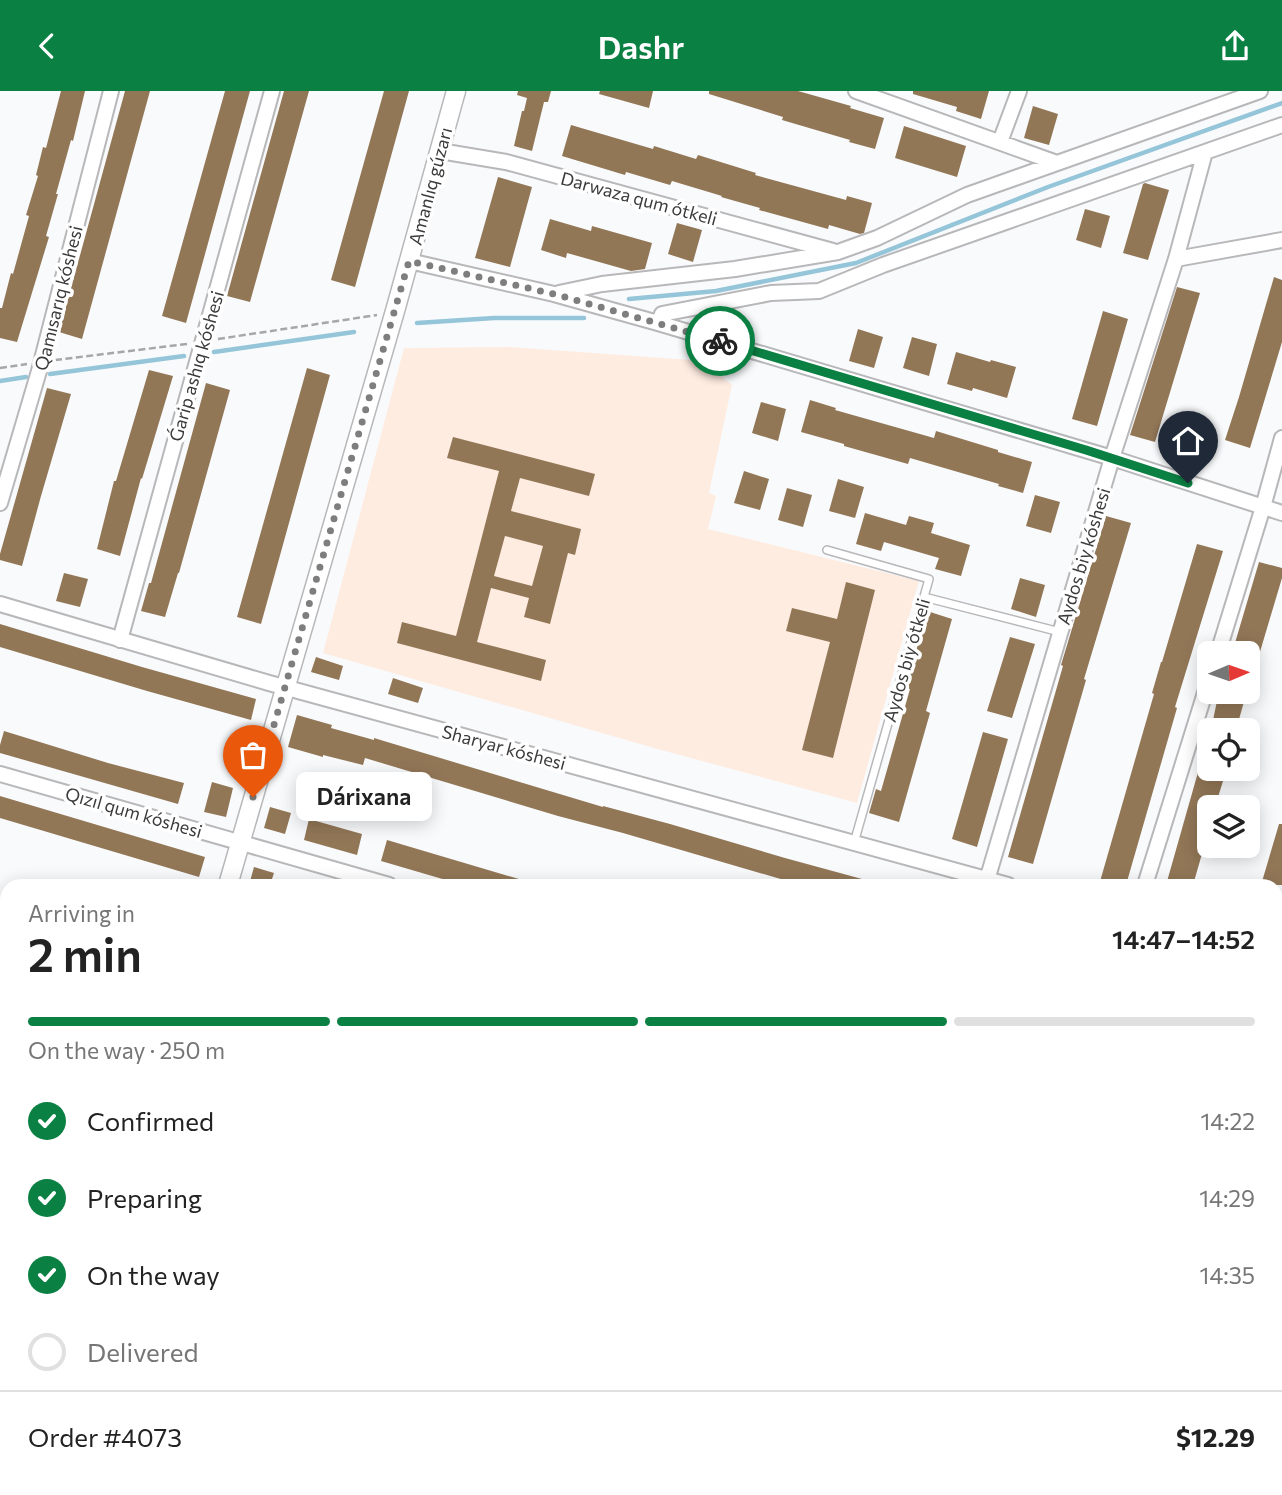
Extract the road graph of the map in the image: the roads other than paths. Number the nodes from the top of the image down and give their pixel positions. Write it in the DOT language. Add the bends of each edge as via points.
graph roads {
  1 [pos="111,91"];
  2 [pos="272,91"];
  3 [pos="456,91"];
  4 [pos="856,91"];
  5 [pos="1018,91"];
  6 [pos="1260,91"];
  7 [pos="1282,125"];
  8 [pos="1000,142"];
  9 [pos="440,151"];
  10 [pos="1205,152"];
  11 [pos="1057,163"];
  12 [pos="1282,240"];
  13 [pos="838,252"];
  14 [pos="1176,259"];
  15 [pos="409,261"];
  16 [pos="554,294"];
  17 [pos="658,323"];
  18 [pos="1282,438"];
  19 [pos="1112,458"];
  20 [pos="0,503"];
  21 [pos="1263,507"];
  22 [pos="1282,513"];
  23 [pos="827,550"];
  24 [pos="924,597"];
  25 [pos="0,604"];
  26 [pos="1060,632"];
  27 [pos="120,640"];
  28 [pos="1222,641"];
  29 [pos="285,687"];
  30 [pos="1202,704"];
  31 [pos="0,774"];
  32 [pos="239,842"];
  33 [pos="855,843"];
  34 [pos="230,879"];
  35 [pos="368,879"];
  36 [pos="983,879"];
  37 [pos="987,879"];
  38 [pos="1147,879"];
  1 -- 20 [label="street, Qamısarıq kóshesi" via="40,371"];
  2 -- 27 [label="street, Ǵarip ashıq kóshesi"];
  3 -- 9 [label="street, Amanlıq gúzarı"];
  4 -- 8 [label="street"];
  5 -- 8 [label="street"];
  6 -- 11 [label="street"];
  7 -- 10 [label="street"];
  8 -- 11 [label="street"];
  9 -- 13 [label="street, Darwaza qum ótkeli" via="506,162"];
  9 -- 15 [label="street, Amanlıq gúzarı"];
  10 -- 14 [label="street, Aydos biy kóshesi"];
  10 -- 17 [label="street" via="819,291 771,293 662,314"];
  11 -- 13 [label="street" via="967,195"];
  12 -- 14 [label="street"];
  13 -- 16 [label="street"];
  14 -- 19 [label="street, Aydos biy kóshesi"];
  15 -- 16 [label="street"];
  15 -- 29 [label="street, Amanlıq gúzarı"];
  16 -- 17 [label="street"];
  17 -- 19 [label="street"];
  18 -- 21 [label="street"];
  19 -- 21 [label="street"];
  19 -- 26 [label="street, Aydos biy kóshesi"];
  21 -- 22 [label="street"];
  21 -- 28 [label="street"];
  23 -- 24 [label="lane, Aydos biy ótkeli" via="929,579"];
  24 -- 26 [label="lane"];
  24 -- 33 [label="lane, Aydos biy ótkeli"];
  25 -- 27 [label="street, Sharyar kóshesi"];
  26 -- 37 [label="street, Aydos biy kóshesi"];
  27 -- 29 [label="street, Sharyar kóshesi"];
  29 -- 32 [label="street, Amanlıq gúzarı"];
  29 -- 33 [label="street, Sharyar kóshesi"];
  30 -- 38 [label="street"];
  31 -- 32 [label="street, Qızıl qum kóshesi"];
  32 -- 34 [label="street, Amanlıq gúzarı"];
  32 -- 35 [label="street, Qızıl qum kóshesi"];
  33 -- 36 [label="street, Sharyar kóshesi"];
}
